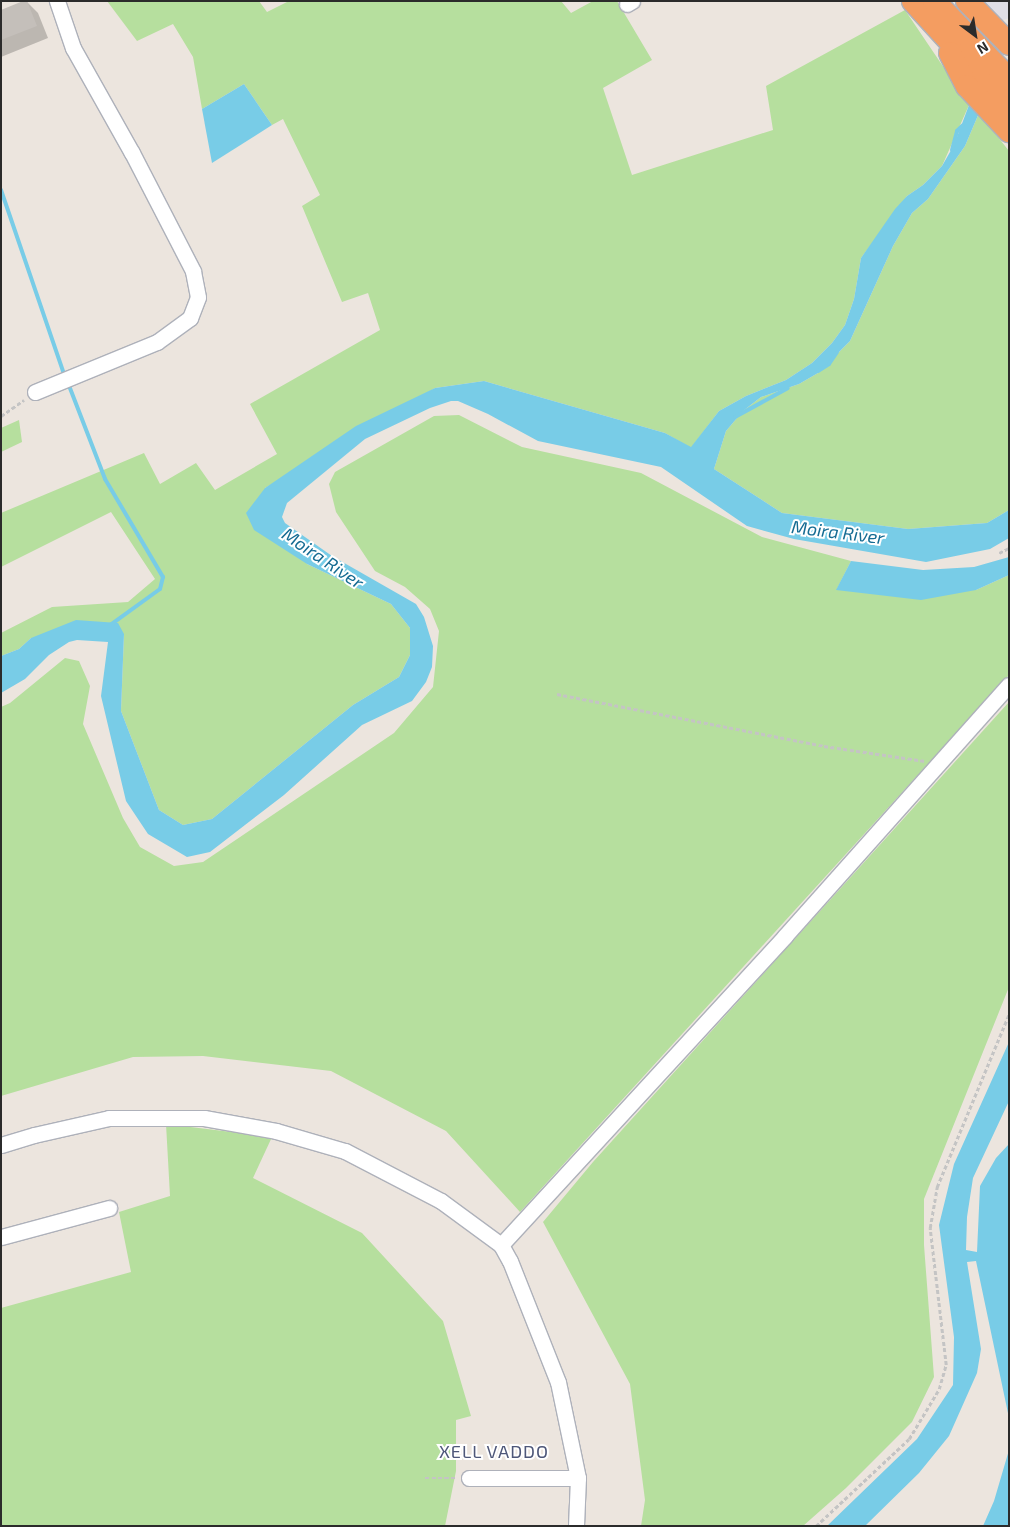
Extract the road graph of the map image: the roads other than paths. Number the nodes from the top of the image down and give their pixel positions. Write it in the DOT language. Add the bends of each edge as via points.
graph roads {
  1 [pos="58,1"];
  2 [pos="913,1"];
  3 [pos="934,1"];
  4 [pos="967,1"];
  5 [pos="934,24"];
  6 [pos="1009,44"];
  7 [pos="1009,79"];
  8 [pos="1001,110"];
  9 [pos="1009,131"];
  10 [pos="35,392"];
  11 [pos="1009,685"];
  12 [pos="1,1145"];
  13 [pos="109,1208"];
  14 [pos="1,1237"];
  15 [pos="501,1245"];
  16 [pos="469,1478"];
  17 [pos="578,1478"];
  18 [pos="576,1526"];
  1 -- 10 [label="street" via="73,48 193,271 198,297 190,318 157,342"];
  2 -- 5 [label="highway"];
  3 -- 7 [label="highway"];
  4 -- 6 [label="highway"];
  5 -- 8 [label="highway"];
  5 -- 8 [label="highway" via="967,86"];
  8 -- 9 [label="highway"];
  11 -- 15 [label="street" via="785,936"];
  12 -- 15 [label="street" via="34,1134 109,1118 204,1118 276,1131 345,1151 441,1201"];
  13 -- 14 [label="street"];
  15 -- 17 [label="street" via="558,1382"];
  16 -- 17 [label="street"];
  17 -- 18 [label="street"];
}
